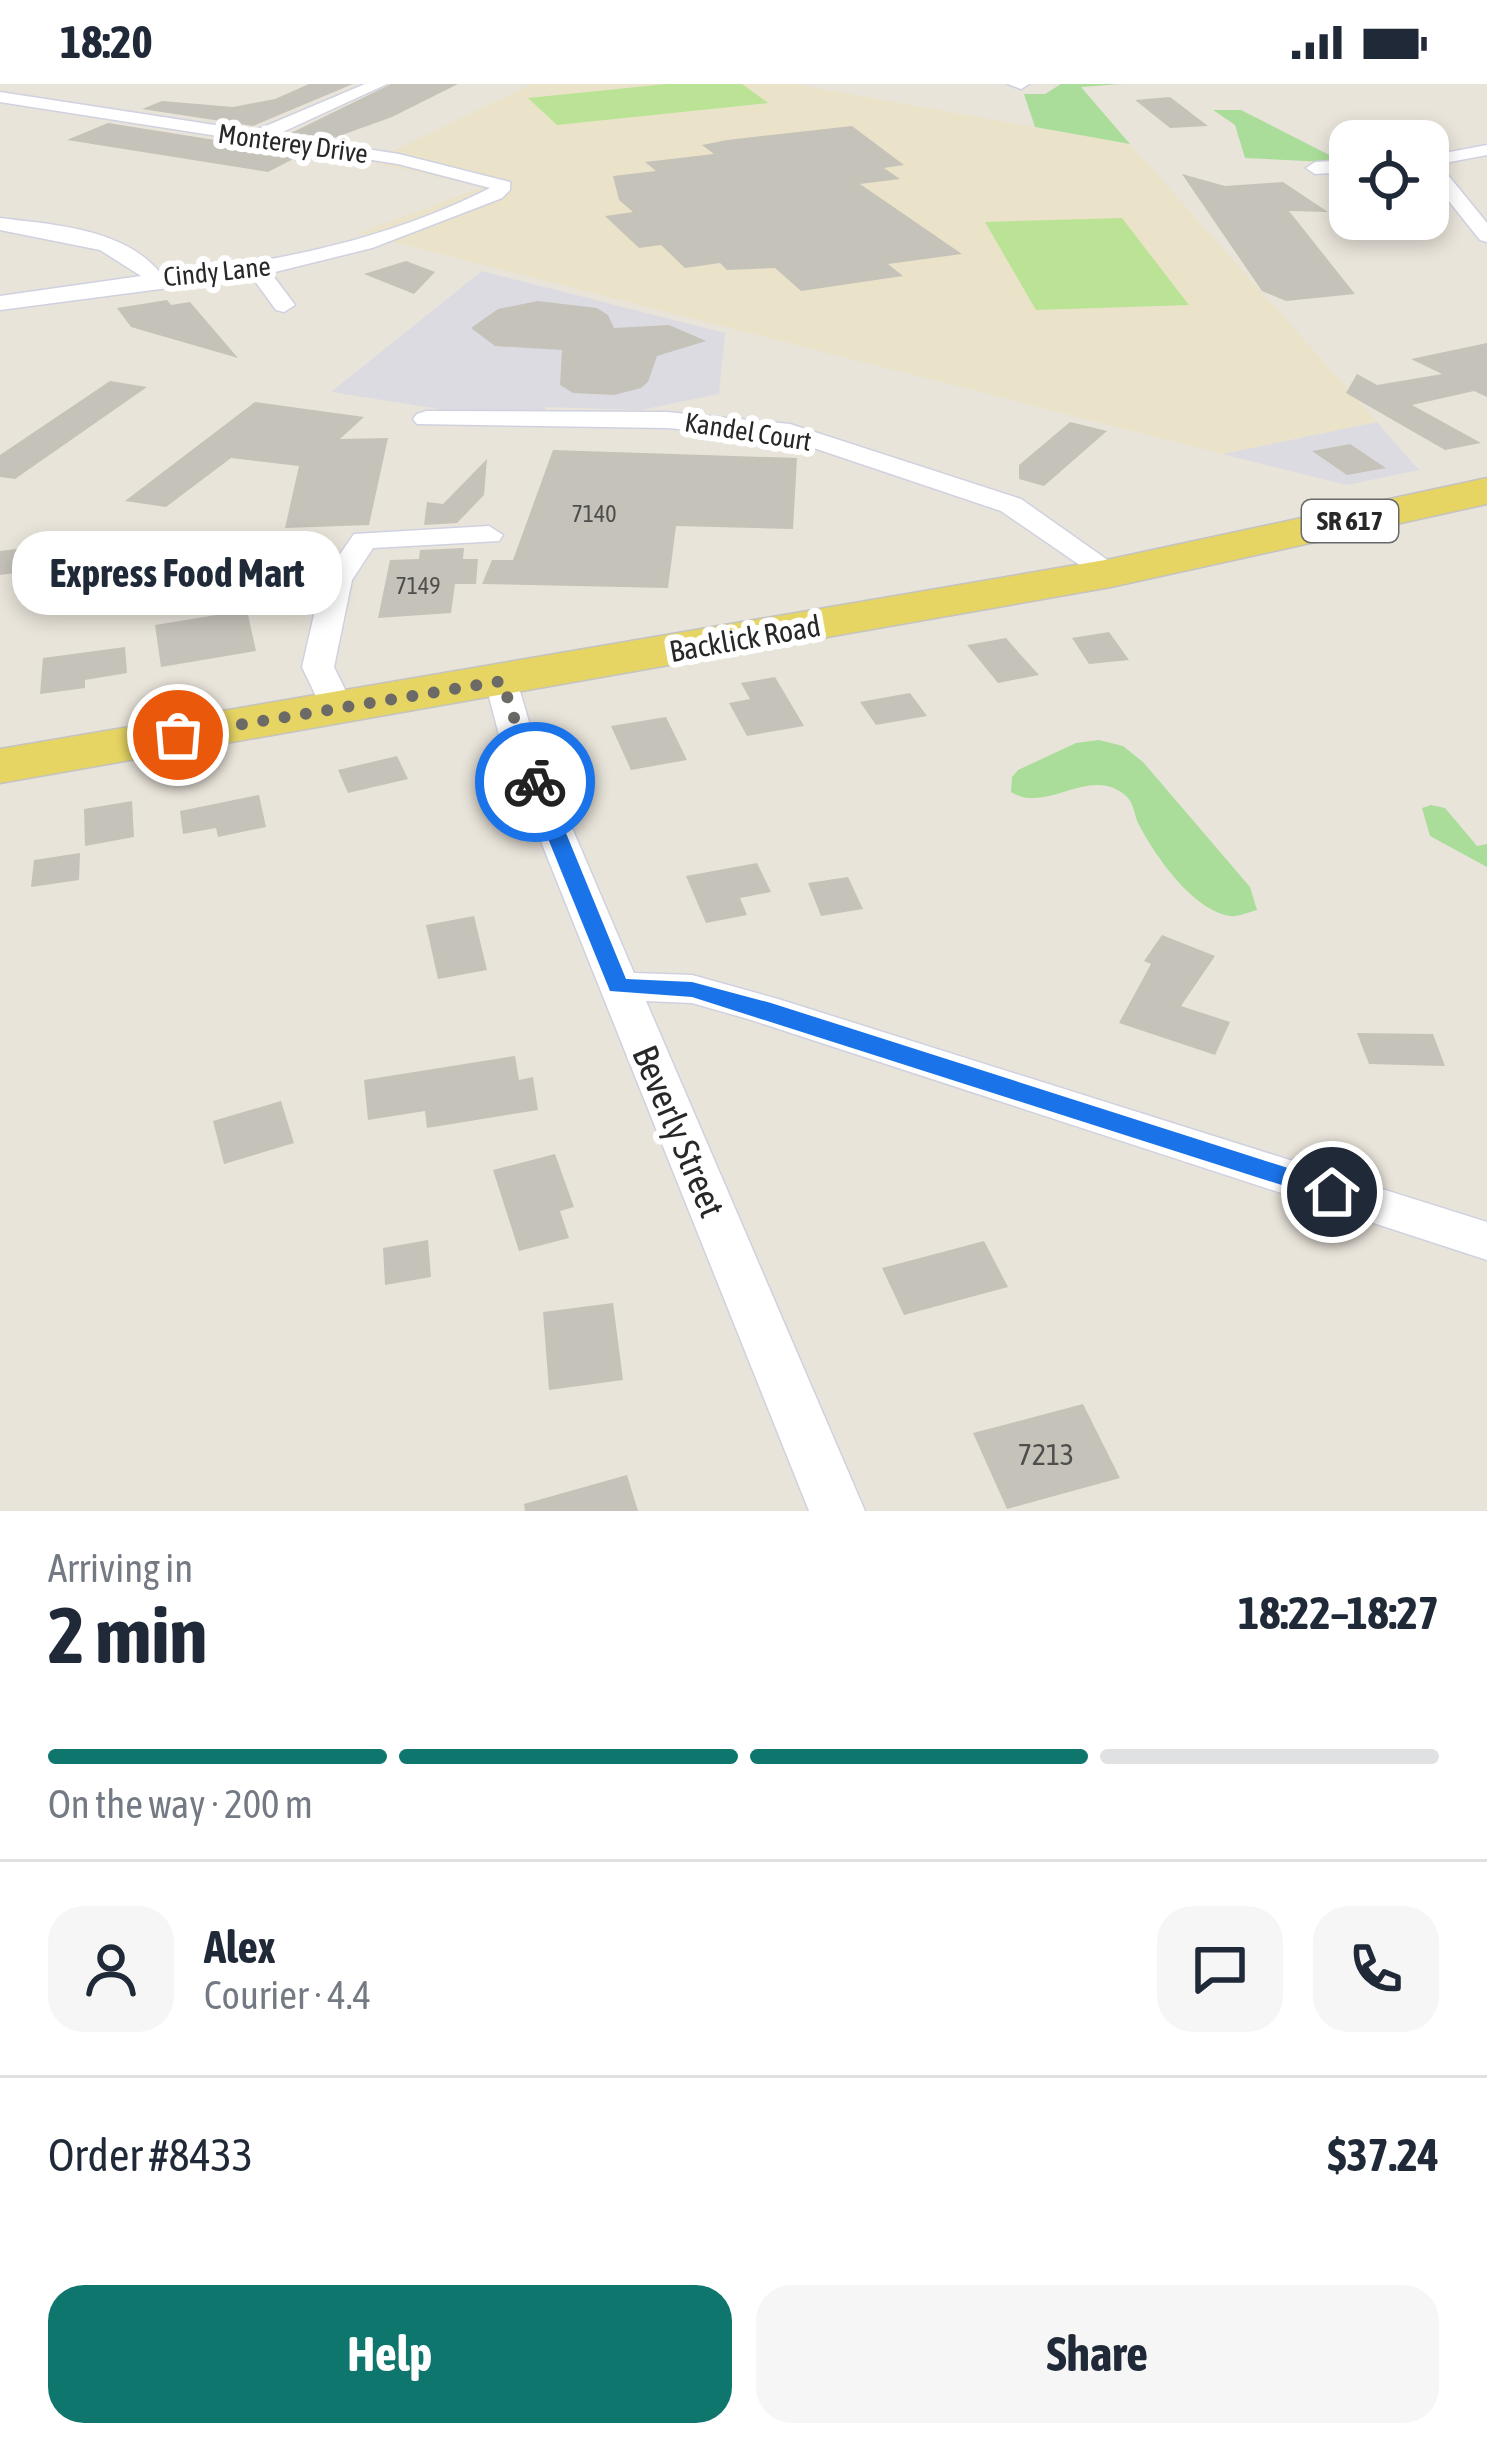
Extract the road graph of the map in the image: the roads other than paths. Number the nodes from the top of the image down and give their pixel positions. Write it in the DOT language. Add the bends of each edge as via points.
graph roads {
  1 [pos="35,84"];
  2 [pos="379,84"];
  3 [pos="0,95"];
  4 [pos="251,138"];
  5 [pos="1487,150"];
  6 [pos="1449,158"];
  7 [pos="1315,167"];
  8 [pos="1329,167"];
  9 [pos="1449,188"];
  10 [pos="430,220"];
  11 [pos="0,224"];
  12 [pos="1487,236"];
  13 [pos="257,269"];
  14 [pos="154,279"];
  15 [pos="0,304"];
  16 [pos="284,305"];
  17 [pos="426,419"];
  18 [pos="1487,491"];
  19 [pos="489,535"];
  20 [pos="1111,573"];
  21 [pos="502,681"];
  22 [pos="337,708"];
  23 [pos="0,766"];
  24 [pos="618,986"];
  25 [pos="1487,1241"];
  26 [pos="838,1511"];
  1 -- 3 [label="street"];
  2 -- 4 [label="street"];
  3 -- 4 [label="street, Monterey Drive"];
  4 -- 10 [label="street, Monterey Drive" via="399,159 503,185"];
  5 -- 6 [label="street"];
  7 -- 8 [label="street"];
  9 -- 12 [label="street"];
  10 -- 13 [label="street, Cindy Lane"];
  11 -- 14 [label="street" via="104,245 142,261"];
  13 -- 14 [label="street, Cindy Lane"];
  13 -- 16 [label="street"];
  14 -- 15 [label="street, Cindy Lane"];
  17 -- 20 [label="street, Kandel Court" via="667,420 790,432 1011,505"];
  18 -- 20 [label="main road, Backlick Road / SR 617"];
  19 -- 22 [label="street" via="364,540 337,580 317,667"];
  20 -- 21 [label="main road, Backlick Road / SR 617"];
  21 -- 22 [label="main road, Backlick Road / SR 617"];
  21 -- 24 [label="street, Beverly Street"];
  22 -- 23 [label="main road, Backlick Road / SR 617"];
  24 -- 25 [label="street" via="692,989 763,1009"];
  24 -- 26 [label="street, Beverly Street"];
}
